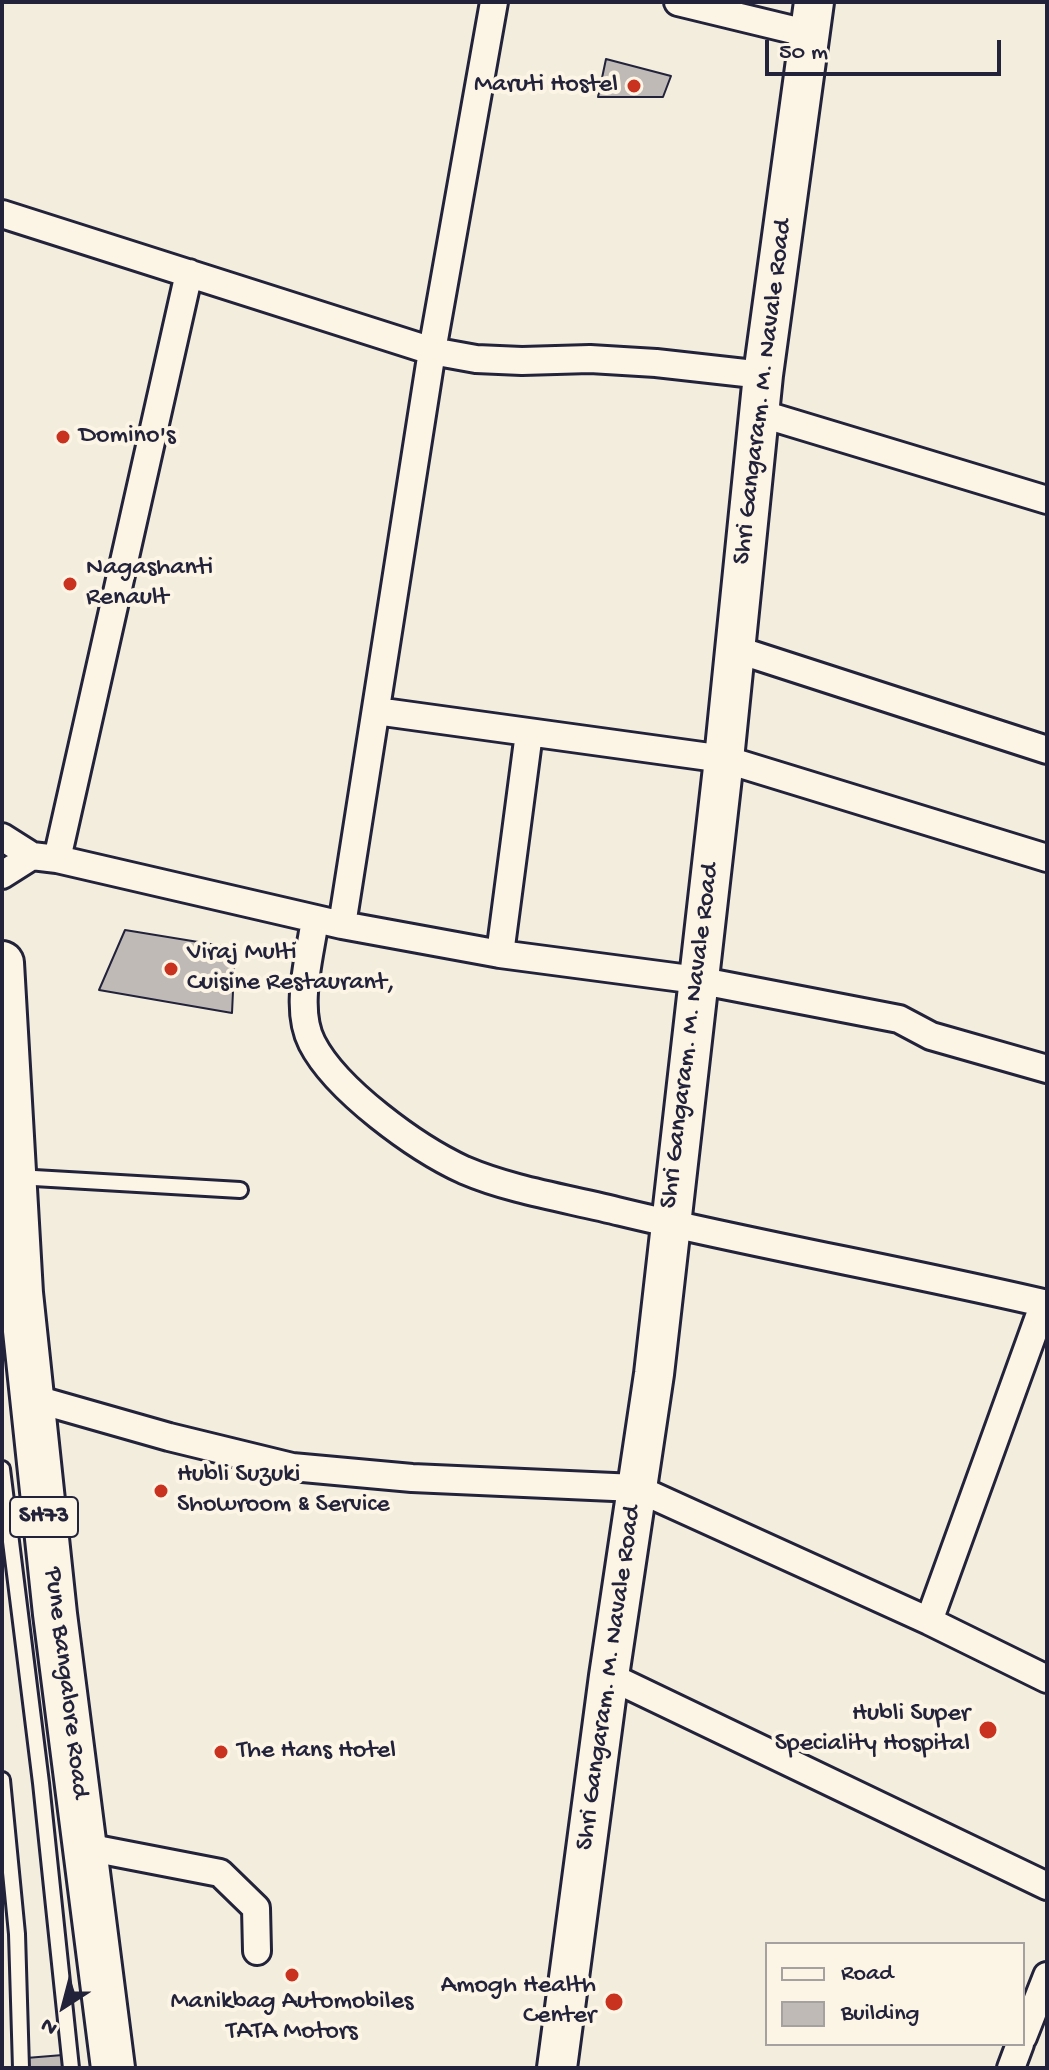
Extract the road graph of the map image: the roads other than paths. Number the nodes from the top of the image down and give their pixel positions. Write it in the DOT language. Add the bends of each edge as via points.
graph roads {
  1 [pos="494,2"];
  2 [pos="678,2"];
  3 [pos="812,18"];
  4 [pos="2,214"];
  5 [pos="189,273"];
  6 [pos="432,351"];
  7 [pos="763,375"];
  8 [pos="759,413"];
  9 [pos="1047,500"];
  10 [pos="735,649"];
  11 [pos="376,711"];
  12 [pos="529,733"];
  13 [pos="1047,750"];
  14 [pos="724,759"];
  15 [pos="2,837"];
  16 [pos="44,857"];
  17 [pos="1047,858"];
  18 [pos="2,875"];
  19 [pos="315,919"];
  20 [pos="342,925"];
  21 [pos="500,954"];
  22 [pos="2,963"];
  23 [pos="697,980"];
  24 [pos="1047,1069"];
  25 [pos="13,1177"];
  26 [pos="240,1190"];
  27 [pos="669,1223"];
  28 [pos="1045,1304"];
  29 [pos="32,1398"];
  30 [pos="2,1469"];
  31 [pos="636,1488"];
  32 [pos="929,1621"];
  33 [pos="609,1676"];
  34 [pos="1047,1679"];
  35 [pos="2,1780"];
  36 [pos="86,1847"];
  37 [pos="1047,1886"];
  38 [pos="257,1951"];
  39 [pos="1044,1990"];
  40 [pos="1025,2033"];
  41 [pos="1019,2046"];
  42 [pos="21,2068"];
  43 [pos="71,2068"];
  44 [pos="113,2068"];
  45 [pos="557,2068"];
  46 [pos="1011,2068"];
  1 -- 6 [label="street"];
  2 -- 3 [label="street"];
  3 -- 7 [label="main road, Shri Gangaram. M. Navale Road"];
  4 -- 5 [label="street"];
  5 -- 6 [label="street"];
  5 -- 16 [label="street"];
  6 -- 7 [label="street" via="476,359 643,362"];
  6 -- 11 [label="street"];
  7 -- 8 [label="main road, Shri Gangaram. M. Navale Road"];
  8 -- 9 [label="street"];
  8 -- 10 [label="main road, Shri Gangaram. M. Navale Road"];
  10 -- 13 [label="street"];
  10 -- 14 [label="main road, Shri Gangaram. M. Navale Road"];
  11 -- 12 [label="street"];
  11 -- 20 [label="street"];
  12 -- 14 [label="street"];
  12 -- 21 [label="street"];
  14 -- 17 [label="street"];
  14 -- 23 [label="main road, Shri Gangaram. M. Navale Road"];
  15 -- 16 [label="street"];
  16 -- 18 [label="street"];
  16 -- 19 [label="street"];
  19 -- 20 [label="street"];
  19 -- 27 [label="street" via="303,1019 327,1066 350,1090 430,1152 464,1170"];
  20 -- 21 [label="street"];
  21 -- 23 [label="street"];
  22 -- 25 [label="main road, Pune Bangalore Road / SH73"];
  23 -- 24 [label="street" via="899,1019 931,1036"];
  23 -- 27 [label="main road, Shri Gangaram. M. Navale Road"];
  25 -- 26 [label="lane"];
  25 -- 29 [label="main road, Pune Bangalore Road / SH73"];
  27 -- 28 [label="street"];
  27 -- 31 [label="main road, Shri Gangaram. M. Navale Road"];
  28 -- 32 [label="street"];
  29 -- 31 [label="street" via="292,1467"];
  29 -- 36 [label="main road, Pune Bangalore Road / SH73"];
  30 -- 43 [label="lane"];
  31 -- 32 [label="street"];
  31 -- 33 [label="main road, Shri Gangaram. M. Navale Road"];
  32 -- 34 [label="street"];
  33 -- 37 [label="street"];
  33 -- 45 [label="main road, Shri Gangaram. M. Navale Road"];
  35 -- 42 [label="lane" via="17,1934"];
  36 -- 38 [label="street" via="220,1873 256,1908"];
  36 -- 44 [label="main road, Pune Bangalore Road / SH73"];
  39 -- 40 [label="street"];
  41 -- 46 [label="street"];
}
